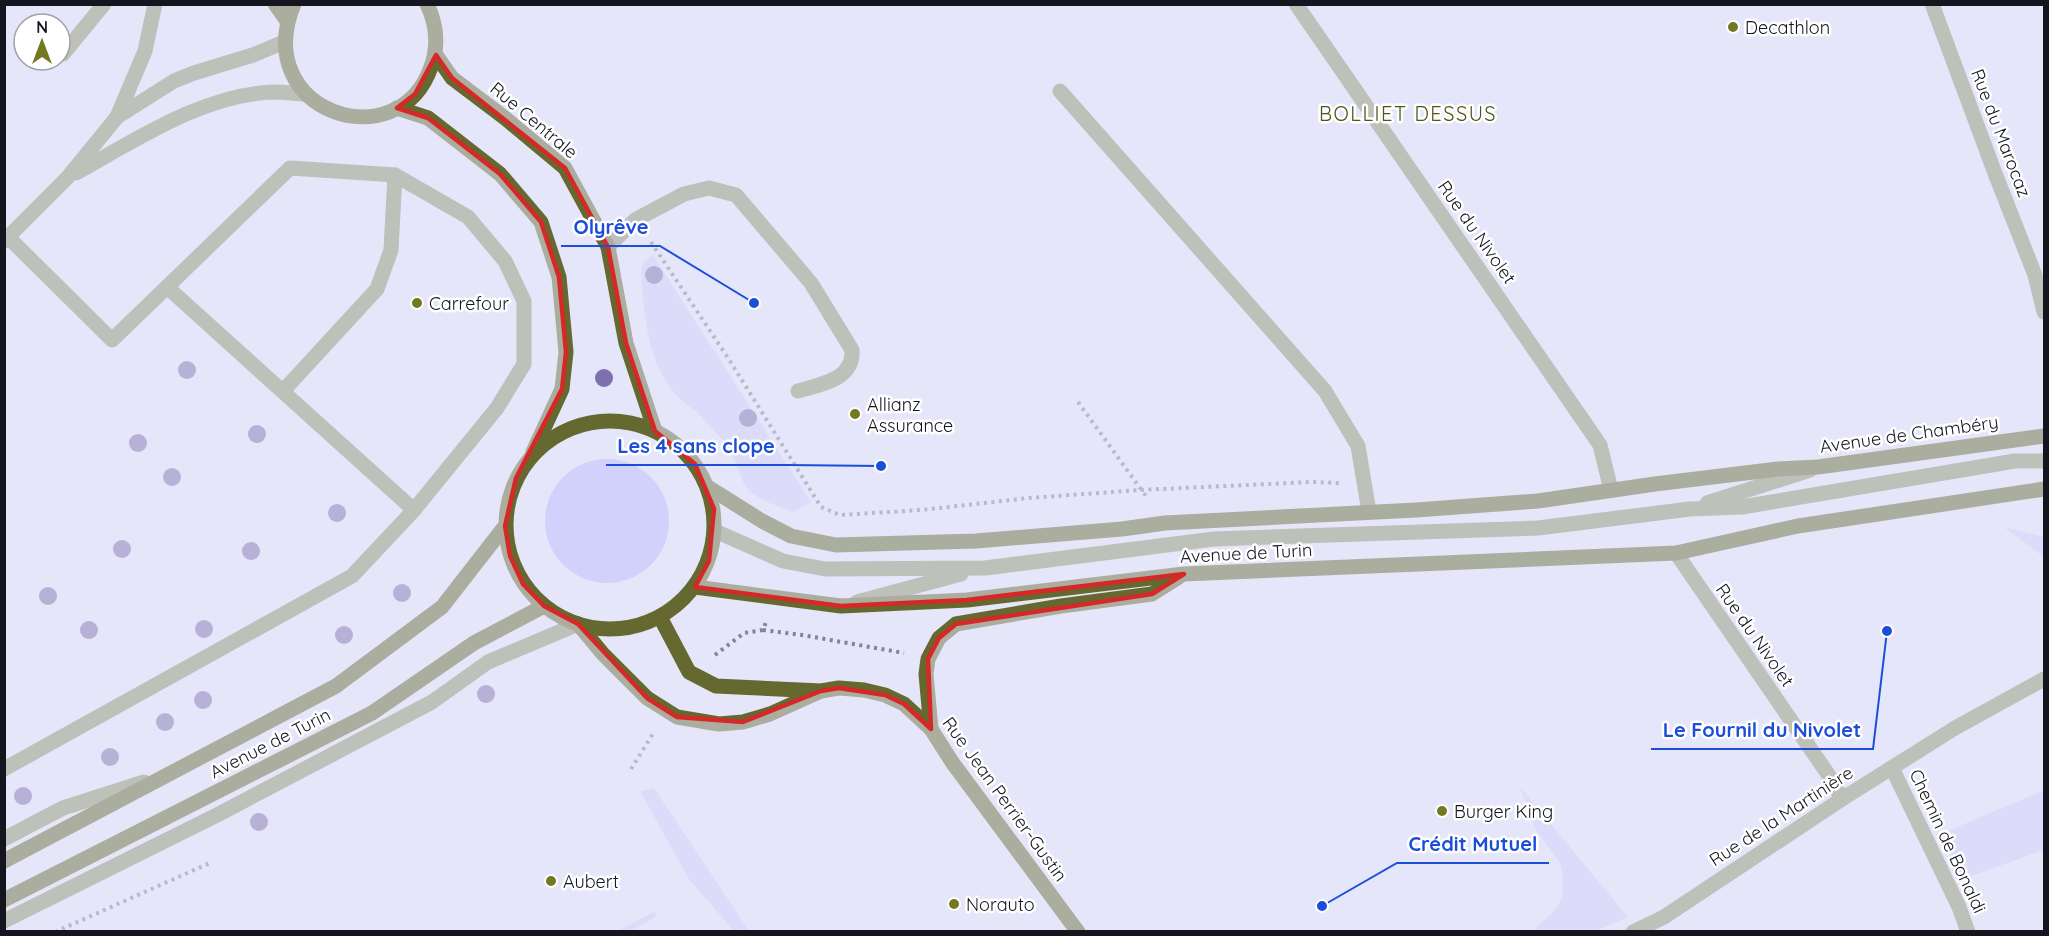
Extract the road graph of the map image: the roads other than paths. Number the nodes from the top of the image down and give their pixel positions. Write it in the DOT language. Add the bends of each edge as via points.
graph roads {
  1 [pos="104,4"];
  2 [pos="155,4"];
  3 [pos="275,4"];
  4 [pos="294,4"];
  5 [pos="427,4"];
  6 [pos="1296,4"];
  7 [pos="1932,4"];
  8 [pos="287,21"];
  9 [pos="285,42"];
  10 [pos="72,43"];
  11 [pos="436,55"];
  12 [pos="1060,91"];
  13 [pos="306,94"];
  14 [pos="397,108"];
  15 [pos="117,117"];
  16 [pos="395,175"];
  17 [pos="68,177"];
  18 [pos="6,239"];
  19 [pos="608,247"];
  20 [pos="2035,275"];
  21 [pos="167,287"];
  22 [pos="2044,289"];
  23 [pos="2044,312"];
  24 [pos="283,391"];
  25 [pos="798,391"];
  26 [pos="655,430"];
  27 [pos="2044,436"];
  28 [pos="531,457"];
  29 [pos="2044,461"];
  30 [pos="1818,467"];
  31 [pos="1778,469"];
  32 [pos="708,487"];
  33 [pos="2044,489"];
  34 [pos="1611,490"];
  35 [pos="1690,509"];
  36 [pos="414,510"];
  37 [pos="1369,512"];
  38 [pos="505,526"];
  39 [pos="715,531"];
  40 [pos="1676,553"];
  41 [pos="985,568"];
  42 [pos="1184,574"];
  43 [pos="694,587"];
  44 [pos="544,606"];
  45 [pos="841,606"];
  46 [pos="660,617"];
  47 [pos="578,624"];
  48 [pos="2044,679"];
  49 [pos="821,691"];
  50 [pos="931,729"];
  51 [pos="1892,768"];
  52 [pos="4,769"];
  53 [pos="170,774"];
  54 [pos="1842,799"];
  55 [pos="4,839"];
  56 [pos="4,861"];
  57 [pos="4,900"];
  58 [pos="4,921"];
  59 [pos="1078,932"];
  60 [pos="1633,932"];
  61 [pos="1968,932"];
  1 -- 10 [label="street"];
  2 -- 15 [label="street" via="145,51"];
  3 -- 8 [label="main road"];
  4 -- 8 [label="main road"];
  5 -- 11 [label="main road" via="437,36"];
  6 -- 34 [label="street, Rue du Nivolet" via="1600,445"];
  7 -- 20 [label="street, Rue du Marocaz"];
  8 -- 9 [label="main road"];
  9 -- 13 [label="main road" via="294,79"];
  9 -- 15 [label="street" via="174,81"];
  11 -- 14 [label="main road" via="415,94"];
  11 -- 19 [label="main road, Rue Centrale" via="452,78 565,168"];
  12 -- 37 [label="street" via="1325,391 1358,446"];
  13 -- 14 [label="main road" via="322,107 359,117"];
  13 -- 17 [label="street" via="274,92 234,98 197,110 171,120"];
  14 -- 28 [label="main road" via="428,118 492,167 541,222 559,277 566,352 562,389"];
  15 -- 17 [label="street"];
  16 -- 21 [label="street" via="290,168"];
  16 -- 24 [label="street" via="391,250 377,289"];
  16 -- 36 [label="street" via="468,217 506,261 524,302 524,364 497,408"];
  17 -- 18 [label="street"];
  18 -- 21 [label="street" via="112,340"];
  19 -- 25 [label="street" via="635,220 684,194 709,188 736,195 811,283 852,350 853,361 846,372"];
  19 -- 26 [label="main road, Rue Centrale" via="626,343"];
  20 -- 22 [label="street, Rue du Marocaz"];
  20 -- 23 [label="street, Rue du Marocaz"];
  21 -- 24 [label="street"];
  24 -- 36 [label="street"];
  26 -- 28 [label="main road" via="622,421 588,423 556,435"];
  26 -- 32 [label="main road" via="695,464"];
  27 -- 30 [label="main road, Avenue de Chambéry"];
  28 -- 38 [label="main road" via="516,478"];
  29 -- 35 [label="street" via="2015,461 1742,507"];
  30 -- 31 [label="main road, Avenue de Chambéry"];
  30 -- 35 [label="street"];
  31 -- 34 [label="main road, Avenue de Turin"];
  32 -- 37 [label="main road, Avenue de Turin" via="791,536 836,545 976,541 1165,523"];
  32 -- 39 [label="main road"];
  33 -- 40 [label="main road, Avenue de Turin" via="1798,526"];
  34 -- 37 [label="main road, Avenue de Turin" via="1538,501"];
  35 -- 41 [label="street" via="1538,528 1214,539"];
  36 -- 52 [label="street" via="352,576"];
  38 -- 44 [label="main road" via="510,556 523,584"];
  38 -- 53 [label="main road, Avenue de Turin" via="442,607 336,686"];
  39 -- 41 [label="street" via="783,561 825,569"];
  39 -- 43 [label="main road" via="709,561"];
  40 -- 42 [label="main road, Avenue de Turin"];
  40 -- 54 [label="street, Rue du Nivolet"];
  41 -- 45 [label="street"];
  42 -- 45 [label="main road, Avenue de Turin" via="967,600"];
  42 -- 50 [label="main road" via="1152,594 957,624 939,638 928,658"];
  43 -- 45 [label="main road, Avenue de Turin"];
  43 -- 46 [label="main road"];
  44 -- 47 [label="main road"];
  44 -- 57 [label="main road, Avenue de Turin" via="474,643 372,713"];
  46 -- 47 [label="main road" via="634,627 605,630"];
  46 -- 49 [label="main road, Rue Jean Perrier-Gustin" via="689,672 716,686"];
  47 -- 49 [label="main road, Rue Jean Perrier-Gustin" via="647,698 677,717 719,724 743,722"];
  47 -- 58 [label="street" via="488,662 432,702"];
  48 -- 51 [label="street, Rue de la Martinière"];
  49 -- 50 [label="main road, Rue Jean Perrier-Gustin" via="839,688 885,695 904,704"];
  50 -- 59 [label="main road, Rue Jean Perrier-Gustin"];
  51 -- 54 [label="street, Rue de la Martinière"];
  51 -- 61 [label="street, Chemin de Bonaldi"];
  53 -- 55 [label="street" via="63,808"];
  53 -- 56 [label="main road, Avenue de Turin"];
  54 -- 60 [label="street, Rue de la Martinière" via="1664,917"];
}
